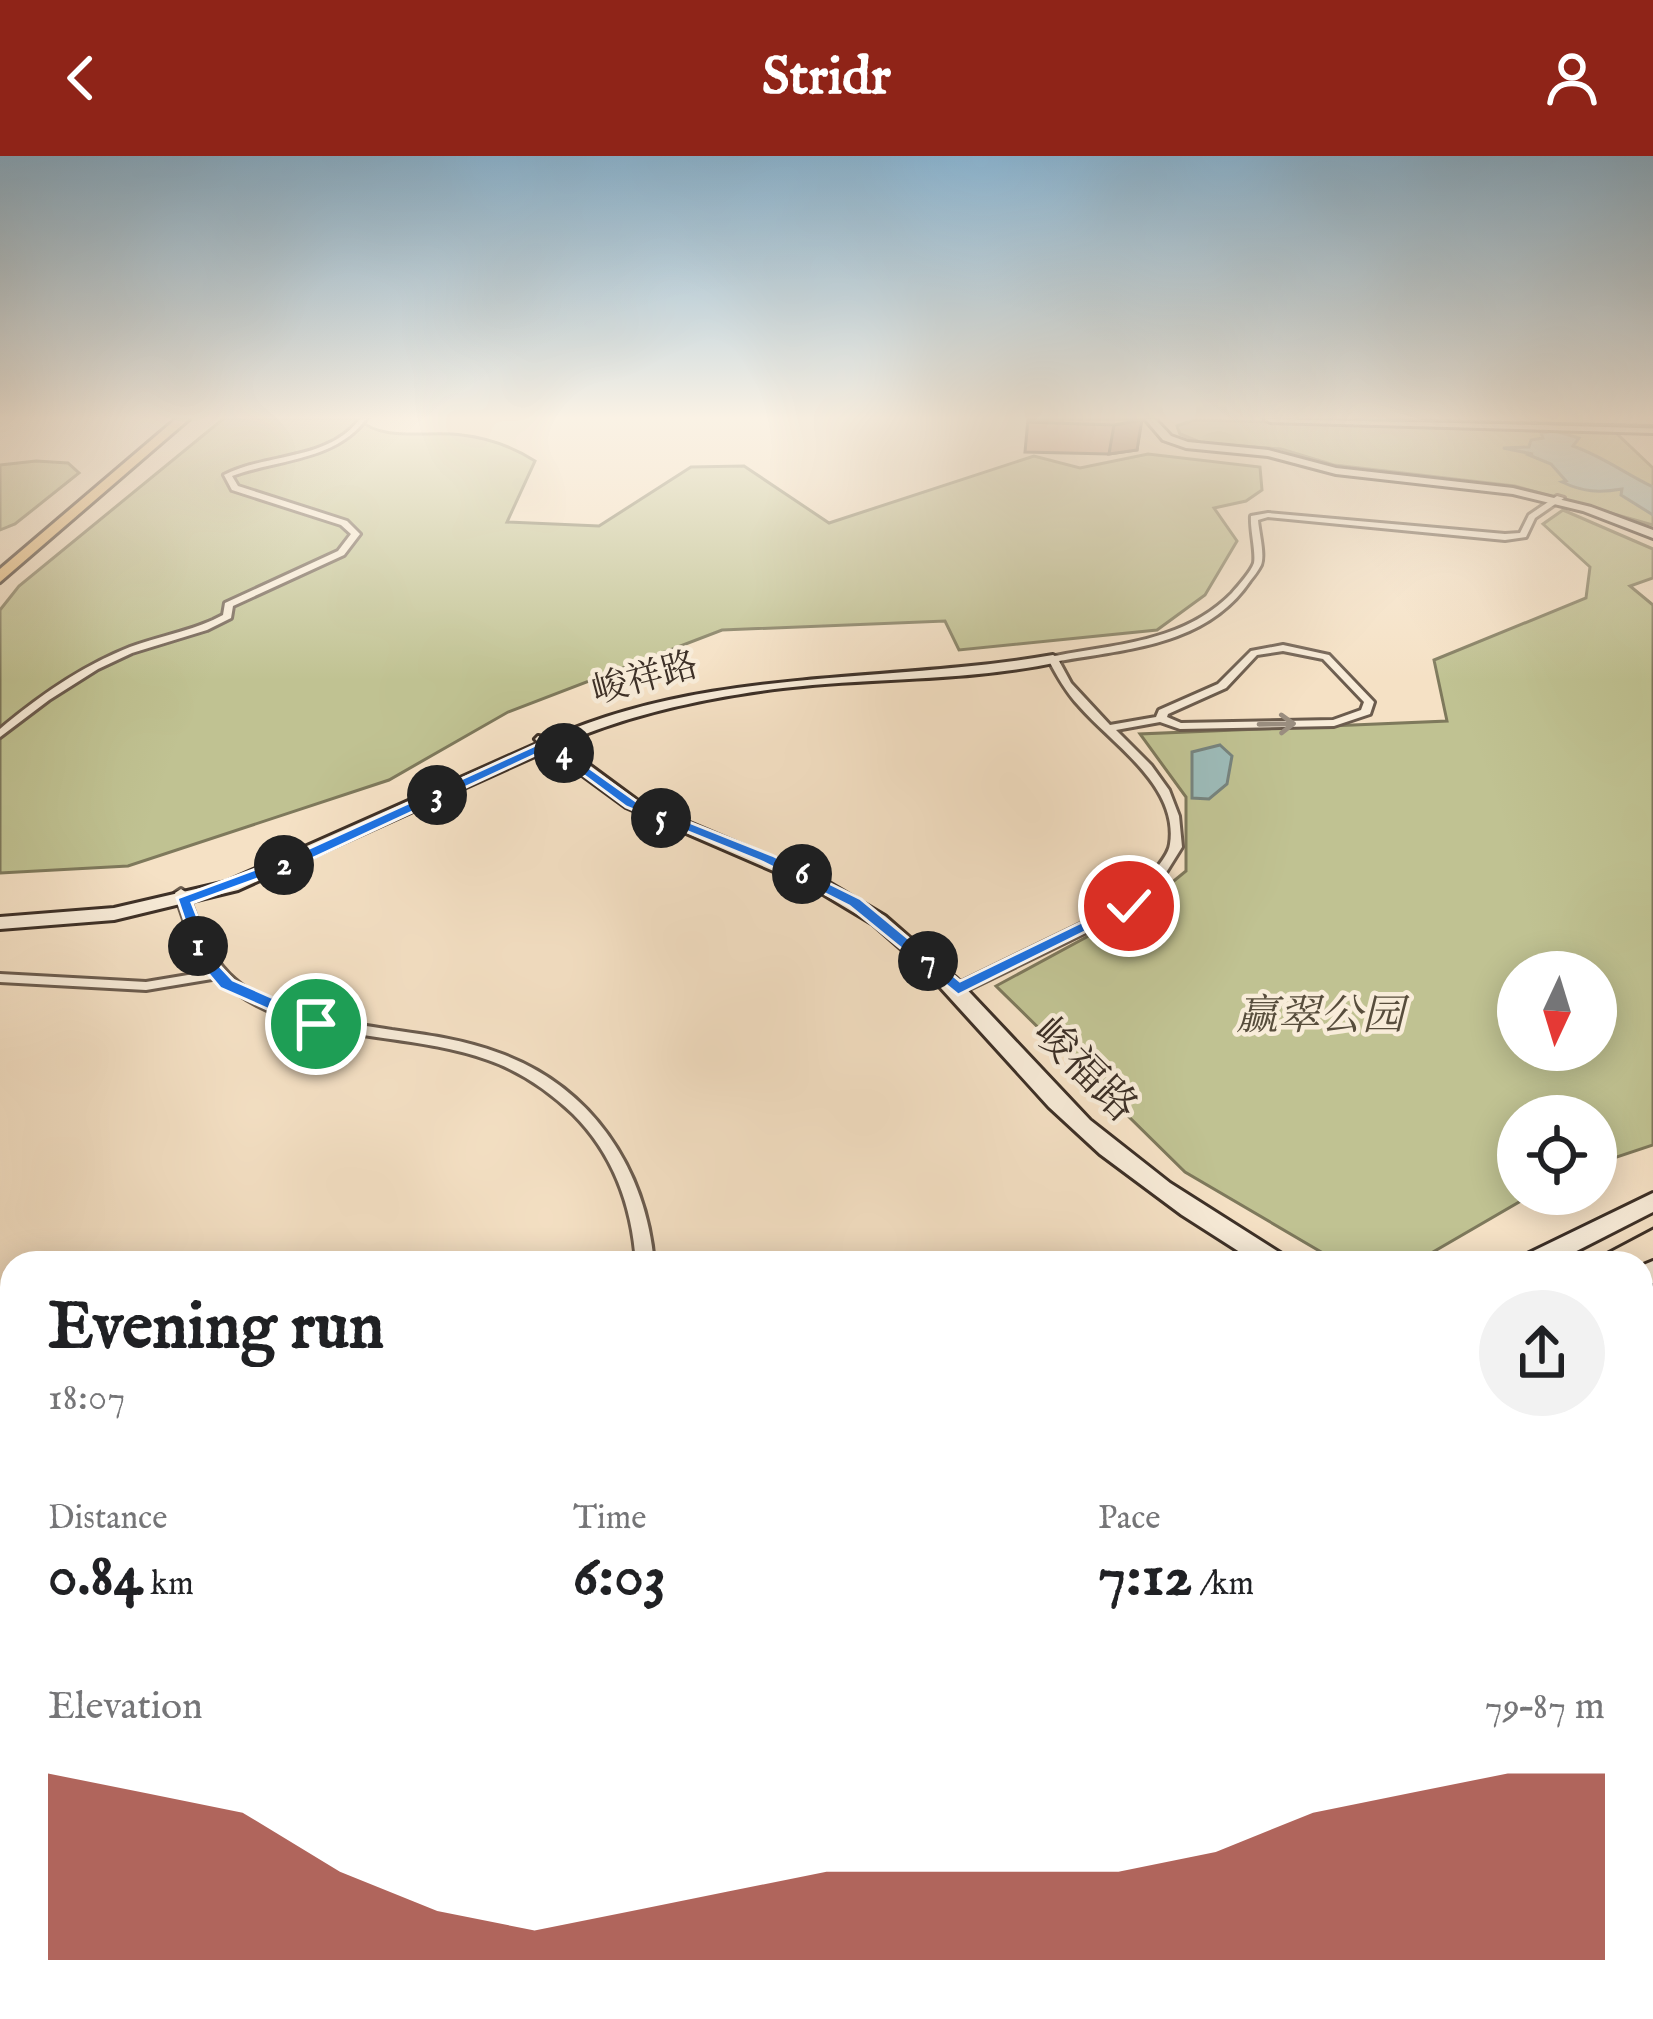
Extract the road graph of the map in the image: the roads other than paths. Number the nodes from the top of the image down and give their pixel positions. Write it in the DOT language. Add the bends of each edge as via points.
graph roads {
  1 [pos="57,506"];
  2 [pos="82,506"];
  3 [pos="291,506"];
  4 [pos="1549,506"];
  5 [pos="1579,506"];
  6 [pos="1584,506"];
  7 [pos="1653,531"];
  8 [pos="0,554"];
  9 [pos="0,577"];
  10 [pos="1053,659"];
  11 [pos="1161,719"];
  12 [pos="1111,728"];
  13 [pos="0,734"];
  14 [pos="540,744"];
  15 [pos="182,897"];
  16 [pos="0,919"];
  17 [pos="218,974"];
  18 [pos="0,978"];
  19 [pos="958,989"];
  20 [pos="1653,1202"];
  21 [pos="645,1251"];
  22 [pos="1230,1251"];
  23 [pos="1257,1251"];
  24 [pos="1556,1251"];
  1 -- 8 [label="highway"];
  2 -- 9 [label="highway"];
  3 -- 13 [label="street" via="356,533 341,553 228,605 228,616 203,631 129,651 38,702"];
  4 -- 10 [label="street, 峻祥路" via="1523,535 1505,537 1254,518 1258,563 1221,613 1187,631"];
  5 -- 7 [label="street"];
  6 -- 7 [label="street"];
  10 -- 12 [label="street" via="1061,680"];
  10 -- 14 [label="street, 峻祥路" via="729,691"];
  11 -- 11 [label="street, one-way" via="1180,726 1334,723 1366,712 1369,702 1326,657 1282,648 1254,652 1222,686"];
  11 -- 12 [label="street"];
  12 -- 19 [label="street" via="1168,796 1177,839 1165,867 1129,906"];
  14 -- 15 [label="street, 峻祥路" via="303,852"];
  14 -- 19 [label="street, 峻福路" via="631,804 855,902"];
  14 -- 22 [label="street, 峻福路" via="635,816 812,890 874,930 929,976 1097,1157"];
  15 -- 16 [label="street, 峻祥路" via="96,916"];
  15 -- 17 [label="street" via="198,946"];
  17 -- 18 [label="street" via="146,986"];
  17 -- 21 [label="street" via="316,1024 483,1052 530,1072 602,1134 630,1184"];
  19 -- 23 [label="street, 峻福路" via="1085,1129"];
  20 -- 24 [label="street"];
}
